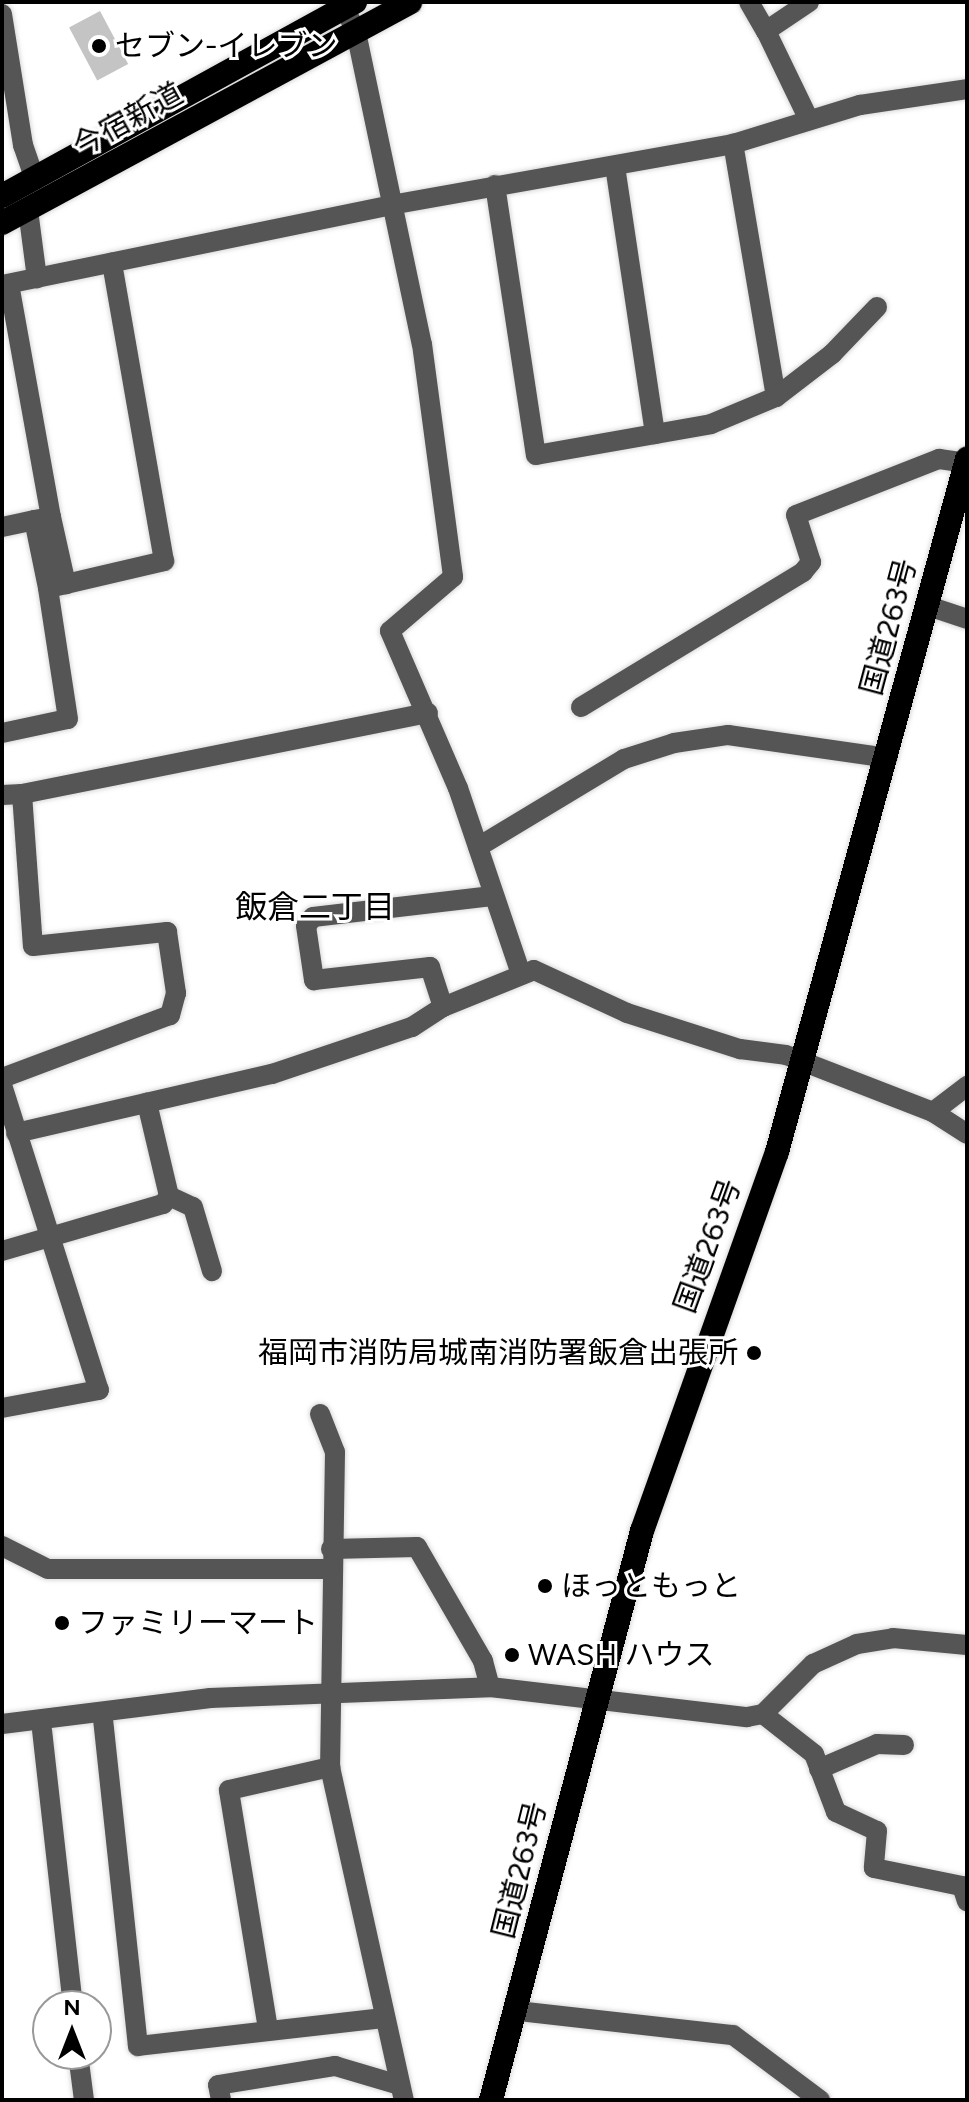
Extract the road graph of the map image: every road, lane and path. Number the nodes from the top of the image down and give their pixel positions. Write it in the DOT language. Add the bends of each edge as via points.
graph roads {
  1 [pos="410,2"];
  2 [pos="749,2"];
  3 [pos="809,2"];
  4 [pos="347,4"];
  5 [pos="2,14"];
  6 [pos="766,31"];
  7 [pos="356,32"];
  8 [pos="967,89"];
  9 [pos="809,120"];
  10 [pos="733,144"];
  11 [pos="615,166"];
  12 [pos="35,179"];
  13 [pos="495,185"];
  14 [pos="2,196"];
  15 [pos="391,205"];
  16 [pos="28,210"];
  17 [pos="2,223"];
  18 [pos="112,262"];
  19 [pos="37,278"];
  20 [pos="6,285"];
  21 [pos="877,307"];
  22 [pos="776,397"];
  23 [pos="655,434"];
  24 [pos="966,461"];
  25 [pos="43,519"];
  26 [pos="2,527"];
  27 [pos="57,586"];
  28 [pos="928,606"];
  29 [pos="967,619"];
  30 [pos="581,707"];
  31 [pos="428,713"];
  32 [pos="2,733"];
  33 [pos="887,758"];
  34 [pos="12,794"];
  35 [pos="478,847"];
  36 [pos="492,896"];
  37 [pos="521,974"];
  38 [pos="443,1007"];
  39 [pos="803,1061"];
  40 [pos="2,1078"];
  41 [pos="2,1085"];
  42 [pos="967,1086"];
  43 [pos="147,1103"];
  44 [pos="933,1112"];
  45 [pos="16,1133"];
  46 [pos="967,1134"];
  47 [pos="169,1196"];
  48 [pos="49,1237"];
  49 [pos="2,1251"];
  50 [pos="212,1271"];
  51 [pos="2,1408"];
  52 [pos="320,1414"];
  53 [pos="2,1546"];
  54 [pos="330,1559"];
  55 [pos="967,1645"];
  56 [pos="490,1687"];
  57 [pos="328,1697"];
  58 [pos="594,1703"];
  59 [pos="763,1714"];
  60 [pos="103,1719"];
  61 [pos="2,1724"];
  62 [pos="42,1730"];
  63 [pos="2,1737"];
  64 [pos="904,1745"];
  65 [pos="330,1767"];
  66 [pos="819,1769"];
  67 [pos="967,1901"];
  68 [pos="71,1990"];
  69 [pos="518,2011"];
  70 [pos="384,2018"];
  71 [pos="268,2029"];
  72 [pos="80,2070"];
  73 [pos="402,2092"];
  74 [pos="84,2100"];
  75 [pos="221,2100"];
  76 [pos="491,2100"];
  77 [pos="820,2100"];
  1 -- 7 [label="highway, 今宿新道"];
  2 -- 6 [label="street"];
  3 -- 6 [label="street"];
  4 -- 7 [label="street"];
  4 -- 12 [label="highway, 今宿新道"];
  5 -- 12 [label="street" via="23,145"];
  6 -- 9 [label="street"];
  7 -- 15 [label="street"];
  7 -- 16 [label="highway, 今宿新道"];
  8 -- 9 [label="street" via="860,105"];
  9 -- 10 [label="street"];
  10 -- 11 [label="street"];
  10 -- 22 [label="street"];
  11 -- 13 [label="street"];
  11 -- 23 [label="street"];
  12 -- 14 [label="highway, 今宿新道"];
  13 -- 15 [label="street"];
  13 -- 23 [label="street" via="536,455"];
  15 -- 18 [label="street"];
  15 -- 31 [label="street" via="422,344 453,577 390,631"];
  16 -- 17 [label="highway, 今宿新道"];
  16 -- 19 [label="street"];
  18 -- 19 [label="street"];
  18 -- 27 [label="street" via="164,561"];
  19 -- 20 [label="street"];
  20 -- 25 [label="street"];
  21 -- 22 [label="street" via="832,354"];
  22 -- 23 [label="street" via="711,424"];
  24 -- 28 [label="highway, 国道263号"];
  24 -- 30 [label="street" via="939,459 796,515 811,562 803,572"];
  25 -- 26 [label="street"];
  25 -- 27 [label="street"];
  27 -- 32 [label="street" via="68,719"];
  28 -- 29 [label="street"];
  28 -- 33 [label="highway, 国道263号"];
  31 -- 34 [label="street"];
  31 -- 35 [label="street"];
  33 -- 35 [label="street" via="728,735 674,743 624,759"];
  33 -- 39 [label="highway, 国道263号"];
  34 -- 40 [label="street" via="33,946 167,932 176,993 170,1015"];
  35 -- 36 [label="street"];
  36 -- 37 [label="street"];
  36 -- 38 [label="street" via="313,917 306,926 314,980 430,967"];
  37 -- 38 [label="street"];
  37 -- 39 [label="street" via="534,970 627,1013 740,1049"];
  38 -- 43 [label="street" via="412,1027 272,1074"];
  39 -- 44 [label="street"];
  39 -- 58 [label="highway, 国道263号" via="642,1531"];
  41 -- 45 [label="street"];
  42 -- 44 [label="street"];
  43 -- 45 [label="street"];
  43 -- 47 [label="street"];
  44 -- 46 [label="street"];
  45 -- 48 [label="street"];
  47 -- 48 [label="street" via="163,1204"];
  47 -- 50 [label="street" via="193,1207"];
  48 -- 49 [label="street"];
  48 -- 51 [label="street" via="99,1390"];
  52 -- 54 [label="street" via="335,1452"];
  53 -- 54 [label="street" via="48,1569"];
  54 -- 56 [label="street" via="417,1547 483,1661"];
  54 -- 57 [label="street"];
  55 -- 59 [label="street" via="921,1638 857,1644 813,1664"];
  56 -- 57 [label="street"];
  56 -- 58 [label="street"];
  57 -- 58 [label="street"];
  57 -- 60 [label="street"];
  57 -- 61 [label="street" via="102,1708"];
  57 -- 65 [label="street"];
  58 -- 59 [label="street"];
  58 -- 69 [label="highway, 国道263号"];
  59 -- 66 [label="street" via="814,1754"];
  60 -- 62 [label="street"];
  60 -- 71 [label="street" via="138,2046"];
  62 -- 63 [label="street"];
  62 -- 68 [label="street"];
  64 -- 66 [label="street" via="877,1744"];
  65 -- 70 [label="street"];
  65 -- 71 [label="street" via="229,1790"];
  66 -- 67 [label="street" via="836,1812 877,1831 874,1868 962,1886"];
  69 -- 76 [label="highway, 国道263号"];
  69 -- 77 [label="street" via="733,2035"];
  70 -- 71 [label="street"];
  70 -- 73 [label="street"];
  72 -- 74 [label="street"];
  73 -- 75 [label="street" via="335,2066 218,2085"];
}
